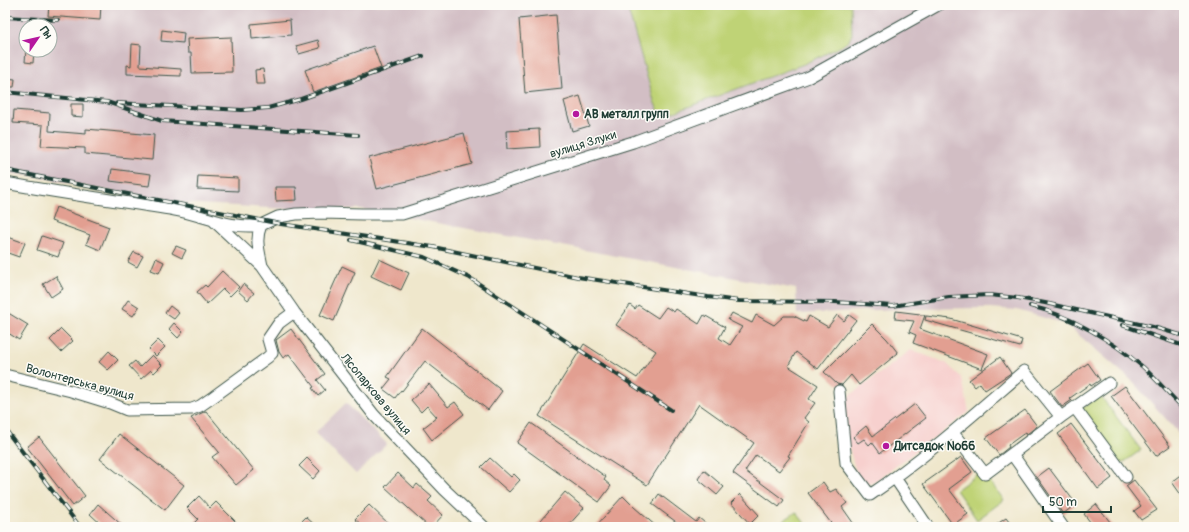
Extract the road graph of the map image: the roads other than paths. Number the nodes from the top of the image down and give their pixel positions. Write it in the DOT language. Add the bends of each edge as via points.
graph roads {
  1 [pos="938,5"];
  2 [pos="5,183"];
  3 [pos="214,221"];
  4 [pos="261,224"];
  5 [pos="262,266"];
  6 [pos="294,312"];
  7 [pos="5,375"];
  8 [pos="1109,383"];
  9 [pos="839,391"];
  10 [pos="1075,408"];
  11 [pos="1061,417"];
  12 [pos="953,432"];
  13 [pos="1012,454"];
  14 [pos="1126,477"];
  15 [pos="895,478"];
  16 [pos="484,527"];
  17 [pos="928,527"];
  18 [pos="1063,527"];
  1 -- 4 [label="street, вулиця Злуки" via="809,77 633,142 402,214 296,214 278,217"];
  2 -- 3 [label="street" via="175,210"];
  3 -- 4 [label="street, вулиця Злуки" via="250,227"];
  3 -- 5 [label="street, Лісопаркова вулиця"];
  4 -- 5 [label="street, Лісопаркова вулиця" via="257,235"];
  5 -- 6 [label="street, Лісопаркова вулиця"];
  6 -- 7 [label="street, Волонтерська вулиця" via="279,323 268,339 272,353 268,357 200,406 192,409 127,410 110,403"];
  6 -- 16 [label="street, Лісопаркова вулиця" via="374,415"];
  8 -- 10 [label="street"];
  9 -- 15 [label="street" via="846,463 870,495"];
  10 -- 11 [label="street"];
  10 -- 14 [label="street"];
  11 -- 12 [label="street" via="1024,371"];
  11 -- 13 [label="street"];
  12 -- 13 [label="street" via="985,474"];
  12 -- 15 [label="street"];
  13 -- 18 [label="street"];
  15 -- 17 [label="street"];
}
